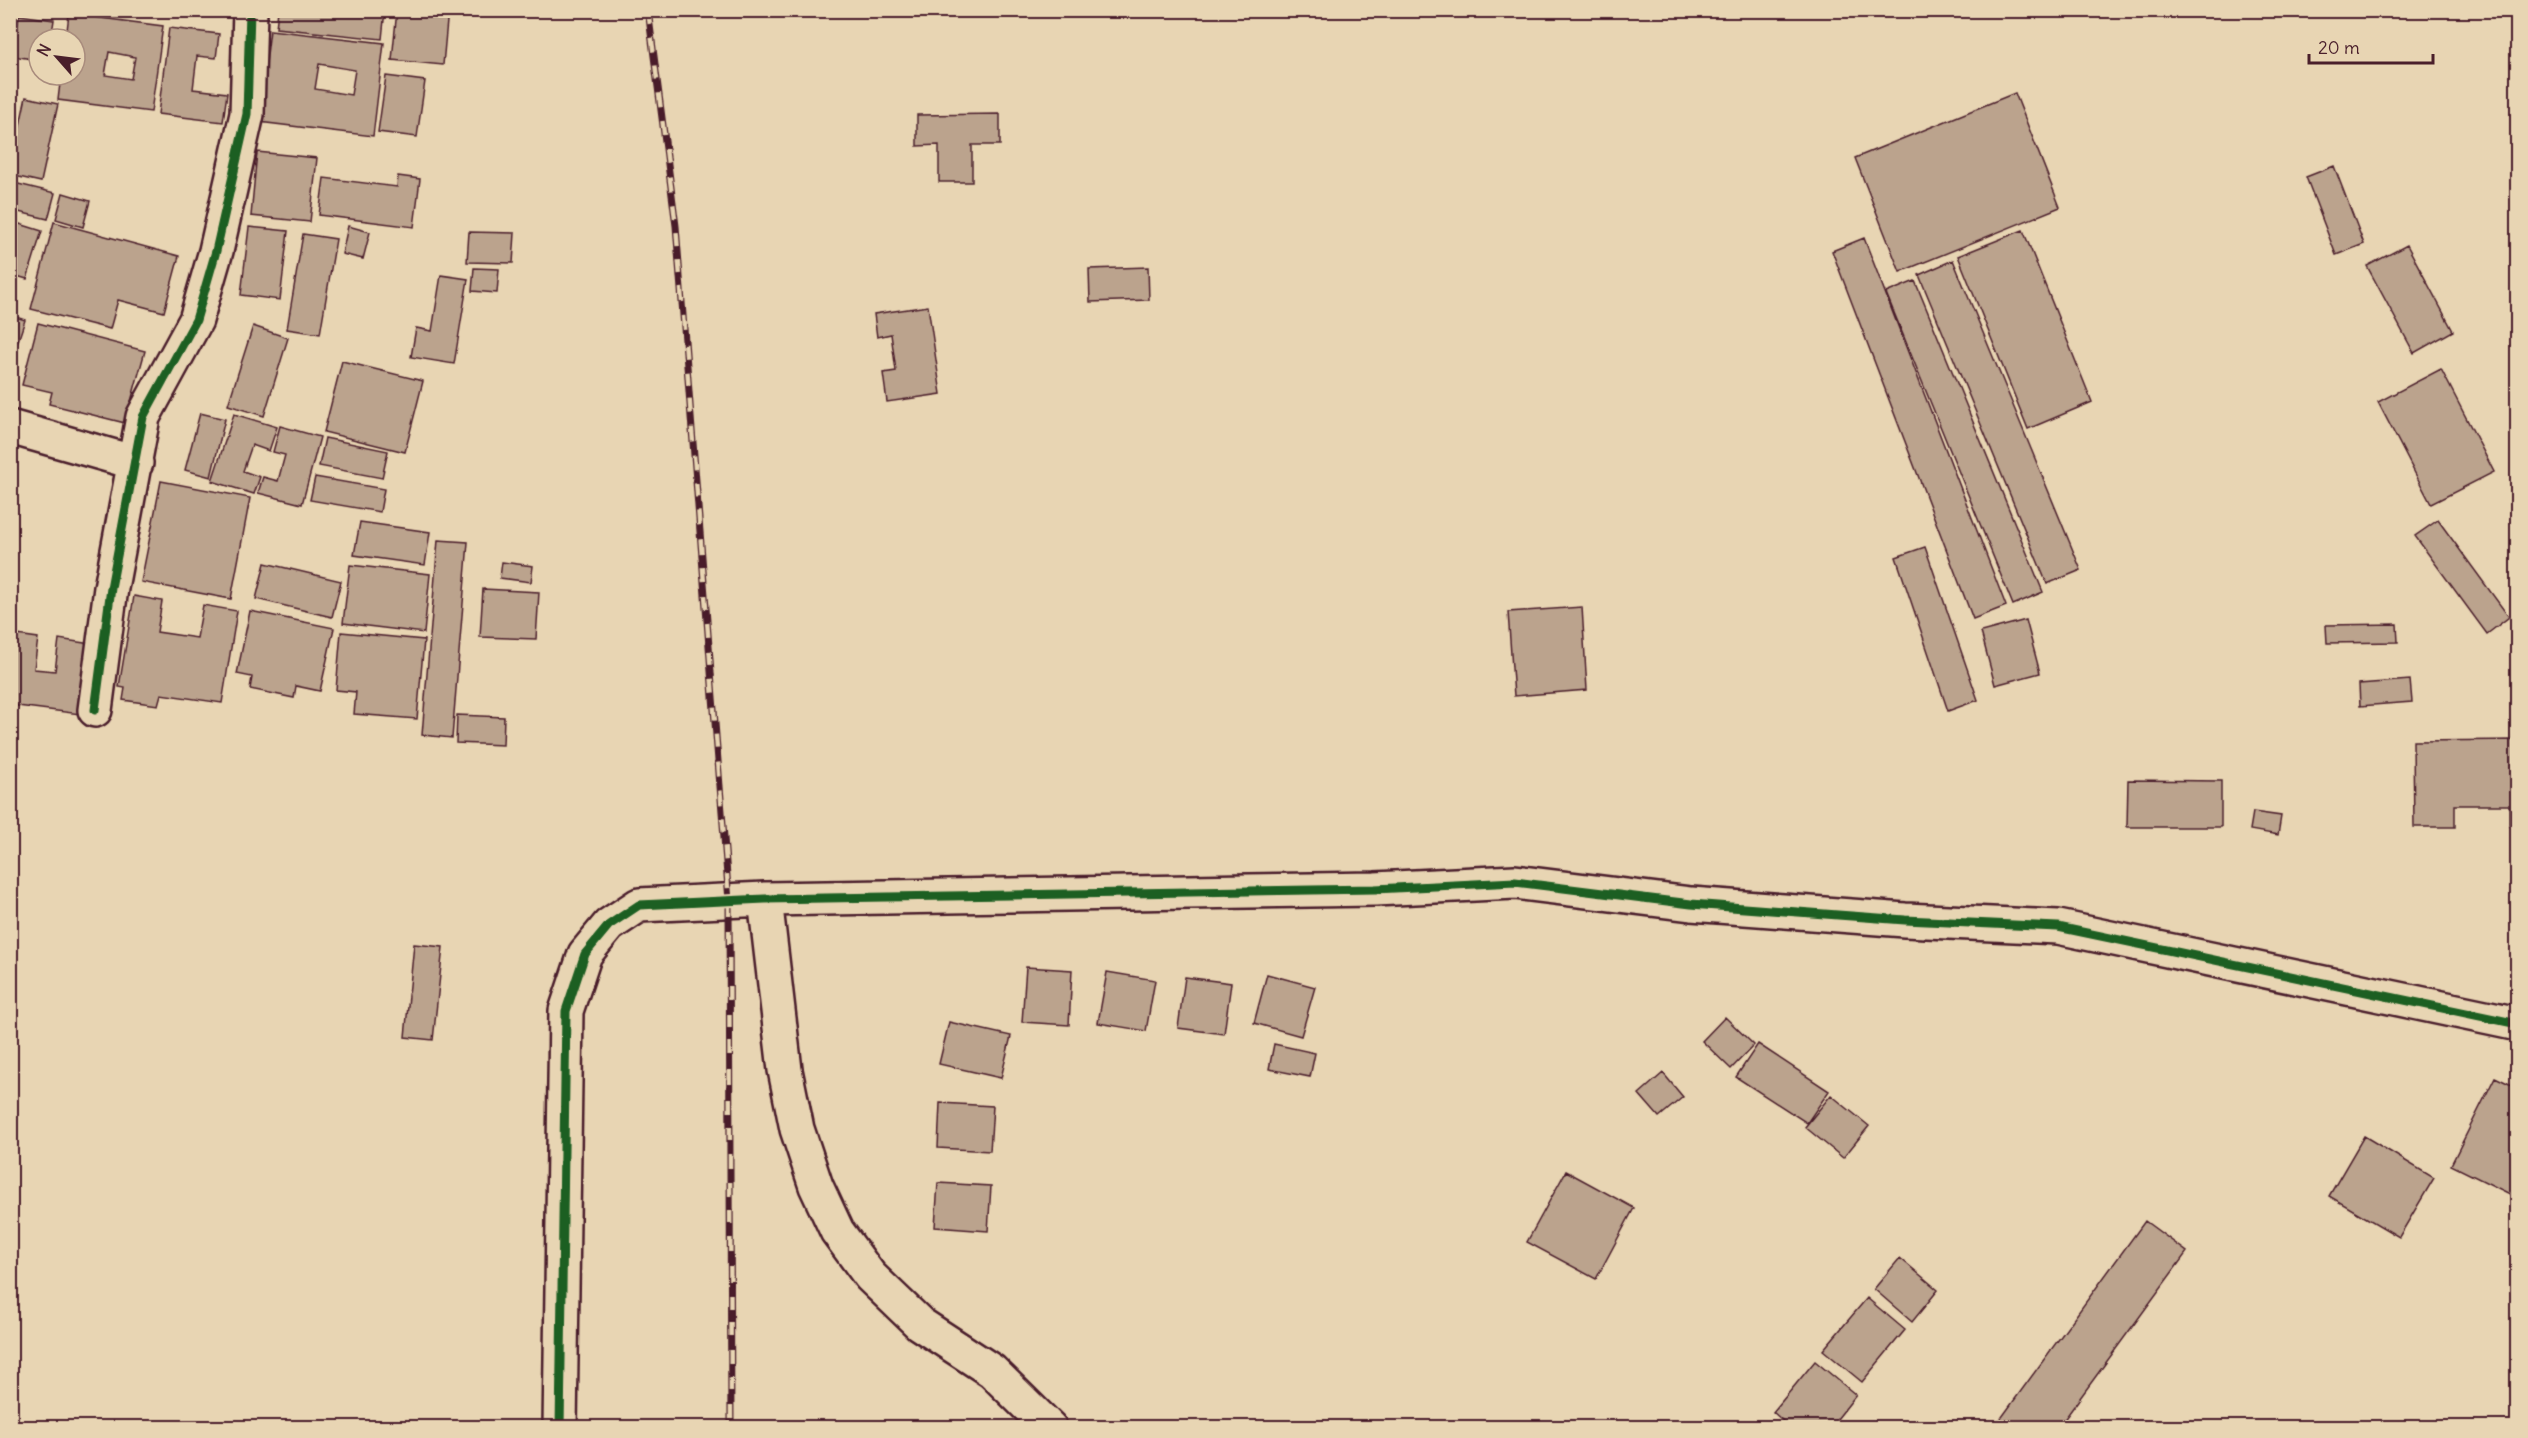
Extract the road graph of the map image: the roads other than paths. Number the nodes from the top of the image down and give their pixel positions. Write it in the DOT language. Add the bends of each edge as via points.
graph roads {
  1 [pos="250,10"];
  2 [pos="10,427"];
  3 [pos="136,463"];
  4 [pos="95,710"];
  5 [pos="765,899"];
  6 [pos="2517,1024"];
  7 [pos="560,1428"];
  8 [pos="1050,1428"];
  1 -- 3 [label="street" via="247,114 216,251 196,320 143,417"];
  2 -- 3 [label="street"];
  3 -- 4 [label="street" via="111,588"];
  5 -- 6 [label="street" via="1363,889 1515,882 1691,904 2058,927"];
  5 -- 7 [label="street" via="639,905 609,925 585,954 566,1011"];
  5 -- 8 [label="street" via="783,1059 797,1129 816,1186 837,1231 870,1276 920,1324 992,1371"];
}
